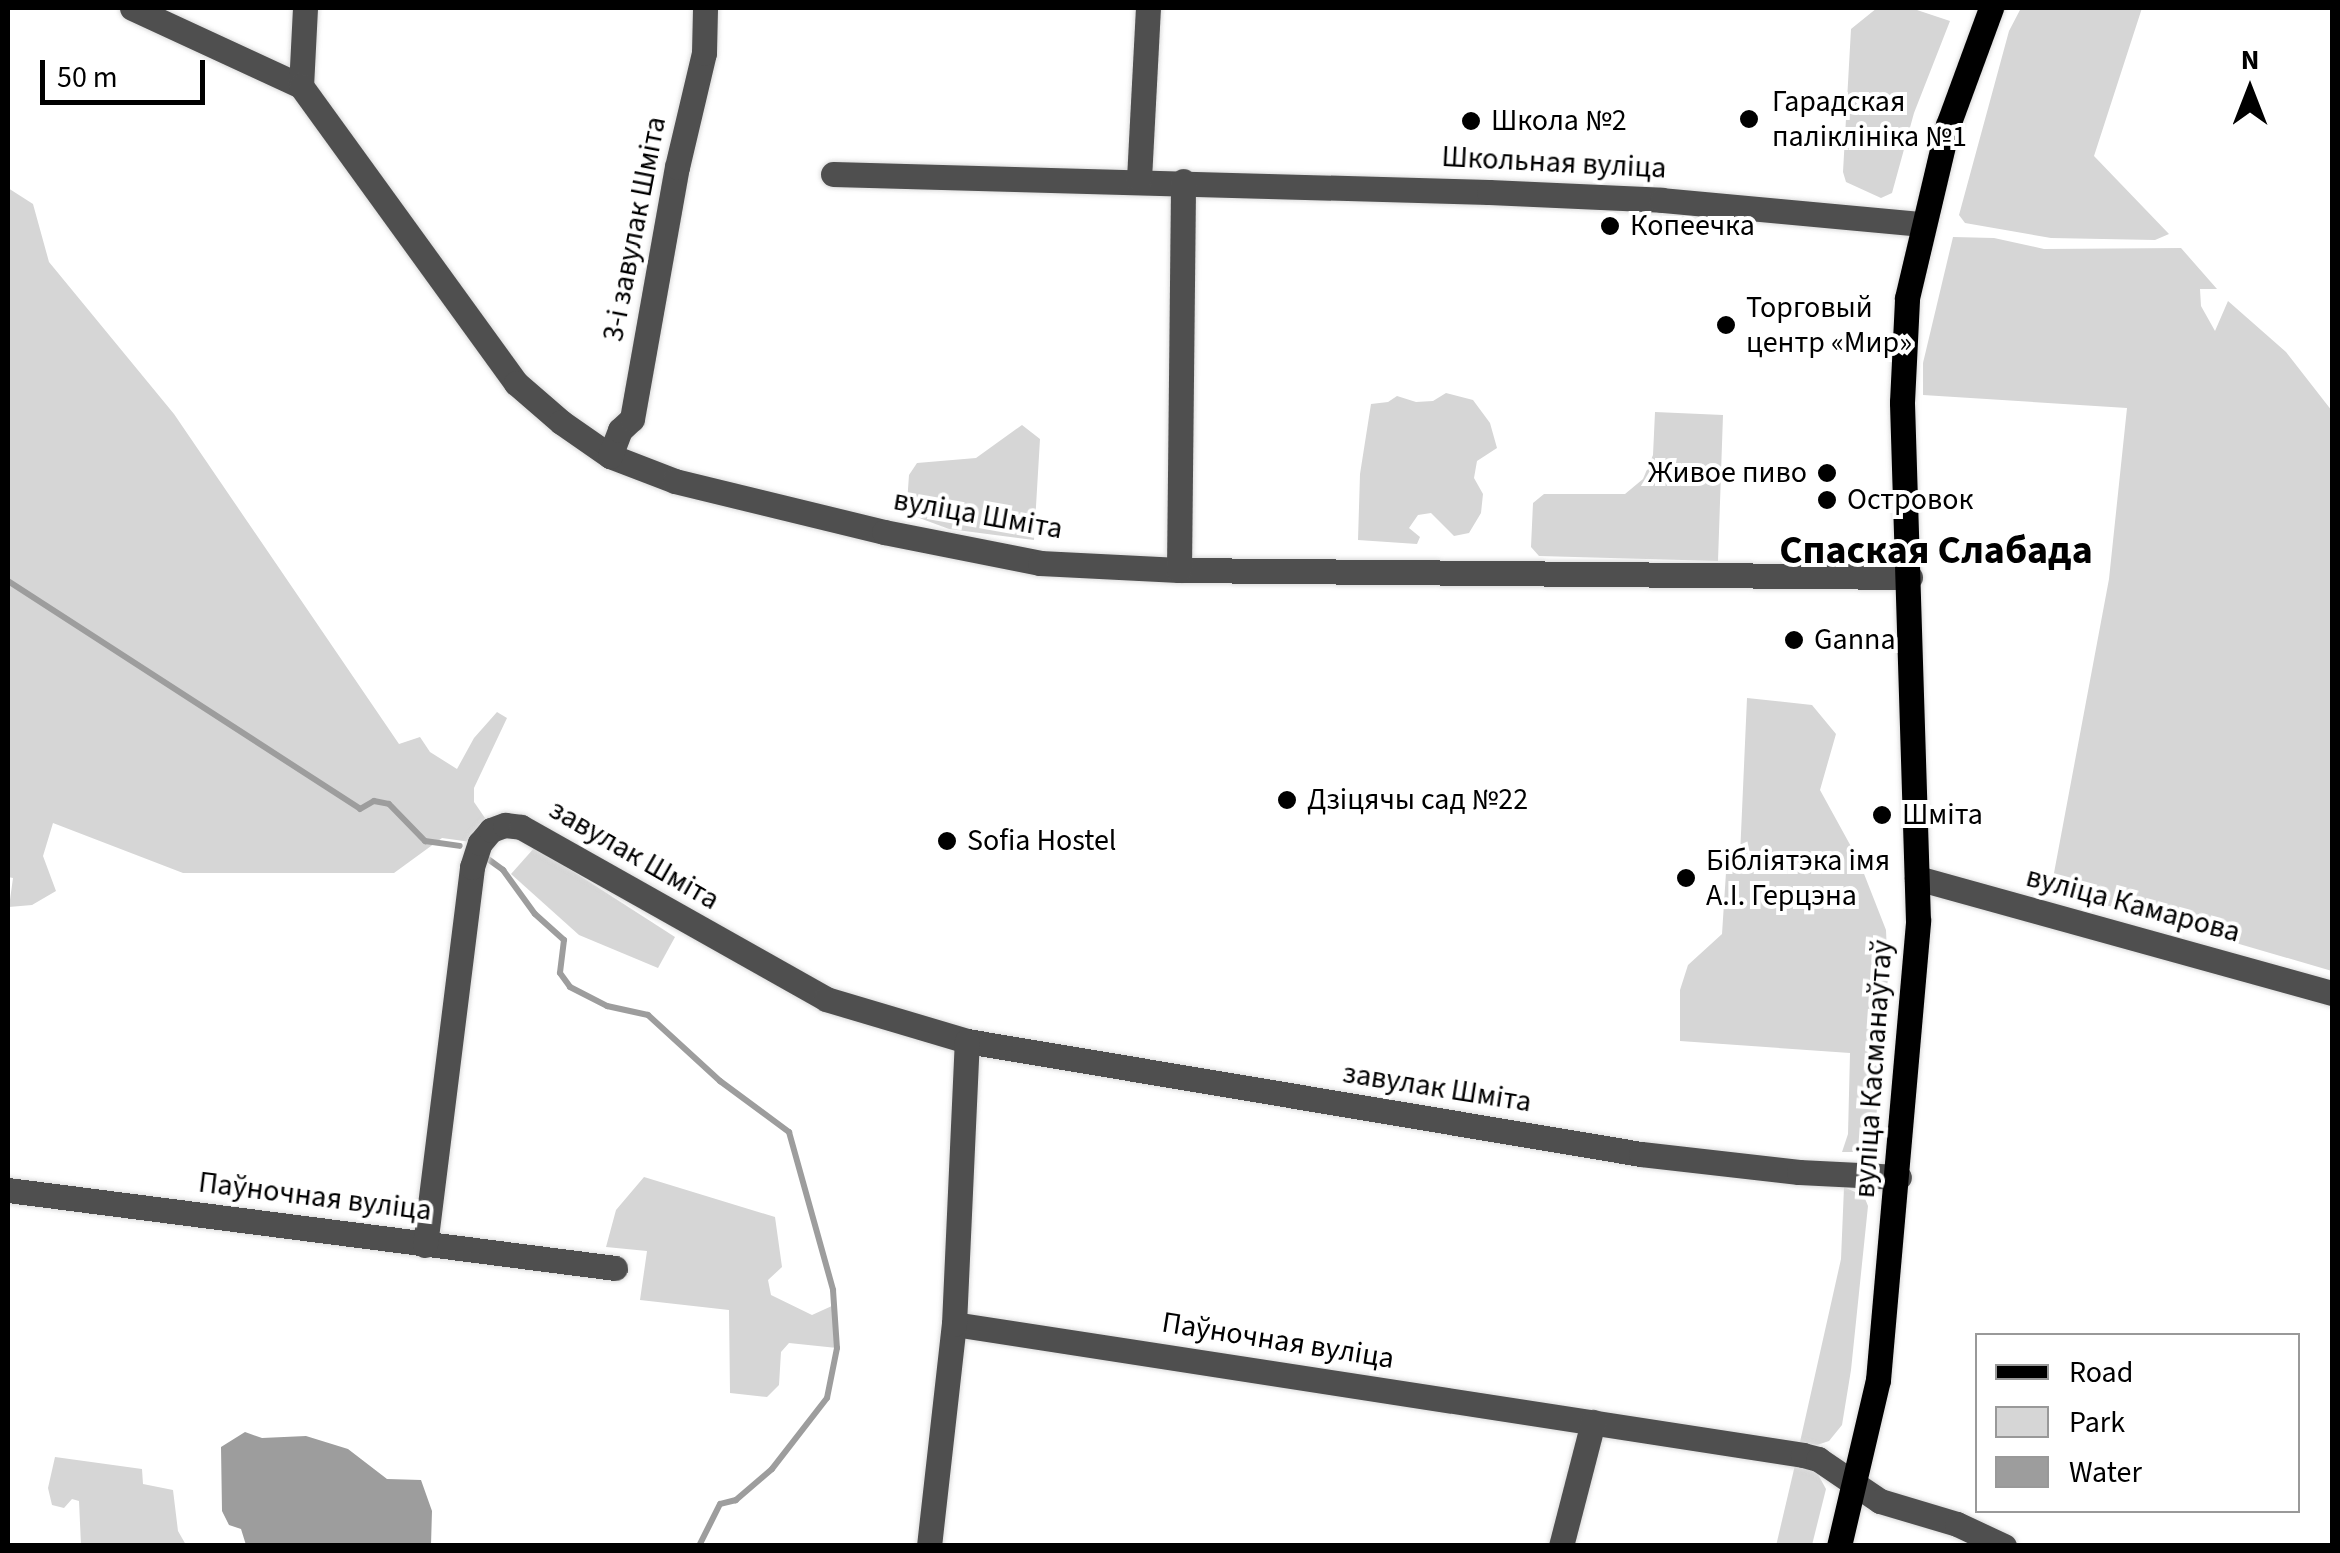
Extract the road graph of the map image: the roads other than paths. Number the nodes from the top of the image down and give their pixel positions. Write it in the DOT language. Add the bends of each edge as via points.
graph roads {
  1 [pos="132,8"];
  2 [pos="305,8"];
  3 [pos="705,8"];
  4 [pos="1148,8"];
  5 [pos="1992,8"];
  6 [pos="301,86"];
  7 [pos="833,174"];
  8 [pos="1140,180"];
  9 [pos="1183,181"];
  10 [pos="1921,224"];
  11 [pos="610,456"];
  12 [pos="1179,570"];
  13 [pos="1910,577"];
  14 [pos="1917,878"];
  15 [pos="2332,994"];
  16 [pos="967,1041"];
  17 [pos="1899,1176"];
  18 [pos="8,1190"];
  19 [pos="425,1245"];
  20 [pos="615,1268"];
  21 [pos="954,1324"];
  22 [pos="1592,1422"];
  23 [pos="1857,1485"];
  24 [pos="928,1546"];
  25 [pos="1561,1546"];
  26 [pos="1840,1546"];
  27 [pos="2004,1546"];
  1 -- 6 [label="street"];
  2 -- 6 [label="street"];
  3 -- 11 [label="street, 3-і завулак Шміта" via="704,53 632,419"];
  4 -- 8 [label="street"];
  5 -- 10 [label="main road, вуліца Касманаўтаў" via="1948,124"];
  6 -- 11 [label="street, вуліца Шміта" via="516,383"];
  7 -- 8 [label="street, Школьная вуліца"];
  8 -- 9 [label="street, Школьная вуліца"];
  9 -- 10 [label="street, Школьная вуліца" via="1662,200"];
  9 -- 12 [label="street"];
  10 -- 13 [label="main road, вуліца Касманаўтаў" via="1907,298 1902,402"];
  11 -- 12 [label="street, вуліца Шміта" via="676,481 943,544 1040,563"];
  12 -- 13 [label="street, вуліца Шміта"];
  13 -- 14 [label="main road, вуліца Касманаўтаў"];
  14 -- 15 [label="street, вуліца Камарова"];
  14 -- 17 [label="main road, вуліца Касманаўтаў"];
  16 -- 17 [label="street, завулак Шміта" via="1640,1154"];
  16 -- 19 [label="street, завулак Шміта" via="826,998 505,824 480,843 472,866"];
  16 -- 21 [label="street"];
  17 -- 23 [label="main road, вуліца Касманаўтаў" via="1878,1380"];
  18 -- 19 [label="street, Паўночная вуліца"];
  19 -- 20 [label="street, Паўночная вуліца"];
  21 -- 22 [label="street, Паўночная вуліца"];
  21 -- 24 [label="street"];
  22 -- 23 [label="street, Паўночная вуліца" via="1802,1455"];
  22 -- 25 [label="street"];
  23 -- 26 [label="main road, вуліца Касманаўтаў"];
  23 -- 27 [label="street" via="1880,1501"];
}
